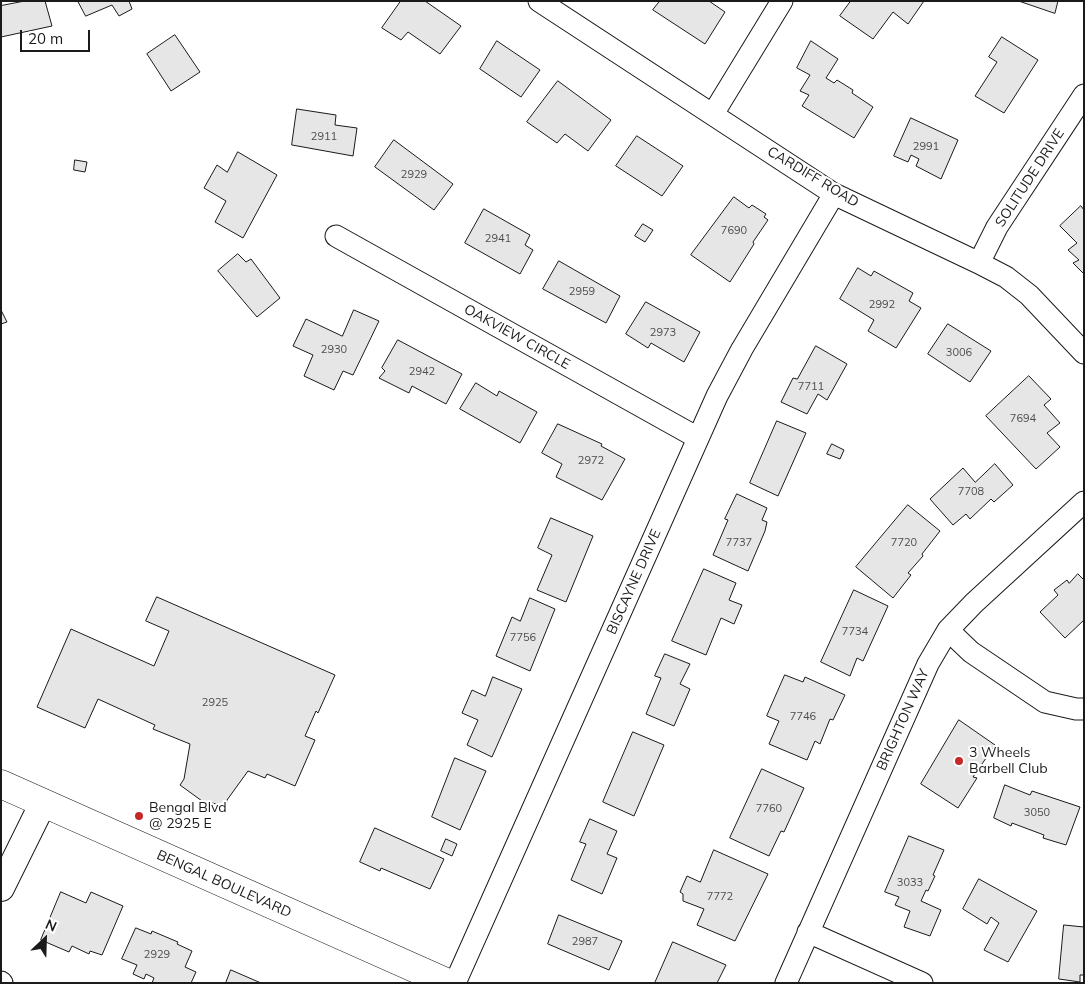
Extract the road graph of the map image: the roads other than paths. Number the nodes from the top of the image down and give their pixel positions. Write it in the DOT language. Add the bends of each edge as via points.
graph roads {
  1 [pos="539,1"];
  2 [pos="782,1"];
  3 [pos="1084,95"];
  4 [pos="713,114"];
  5 [pos="834,194"];
  6 [pos="336,236"];
  7 [pos="979,263"];
  8 [pos="1084,353"];
  9 [pos="698,438"];
  10 [pos="1084,502"];
  11 [pos="948,630"];
  12 [pos="1084,709"];
  13 [pos="1,784"];
  14 [pos="43,803"];
  15 [pos="1,888"];
  16 [pos="808,932"];
  17 [pos="448,983"];
  18 [pos="455,983"];
  19 [pos="786,983"];
  20 [pos="922,983"];
  1 -- 4 [label="street, CARDIFF ROAD"];
  2 -- 4 [label="street"];
  3 -- 7 [label="street, SOLITUDE DRIVE" via="997,227"];
  4 -- 5 [label="street, CARDIFF ROAD"];
  5 -- 7 [label="street, CARDIFF ROAD"];
  5 -- 9 [label="street, BISCAYNE DRIVE" via="742,349"];
  6 -- 9 [label="street, OAKVIEW CIRCLE"];
  7 -- 8 [label="street, CARDIFF ROAD" via="1006,277 1029,295"];
  9 -- 18 [label="street, BISCAYNE DRIVE"];
  10 -- 11 [label="street, BRIGHTON WAY"];
  11 -- 12 [label="street" via="971,652 1046,702"];
  11 -- 16 [label="street, BRIGHTON WAY" via="928,664"];
  13 -- 14 [label="main road, BENGAL BOULEVARD"];
  14 -- 15 [label="street"];
  14 -- 17 [label="main road, BENGAL BOULEVARD"];
  16 -- 19 [label="street, BRIGHTON WAY"];
  16 -- 20 [label="street"];
}
